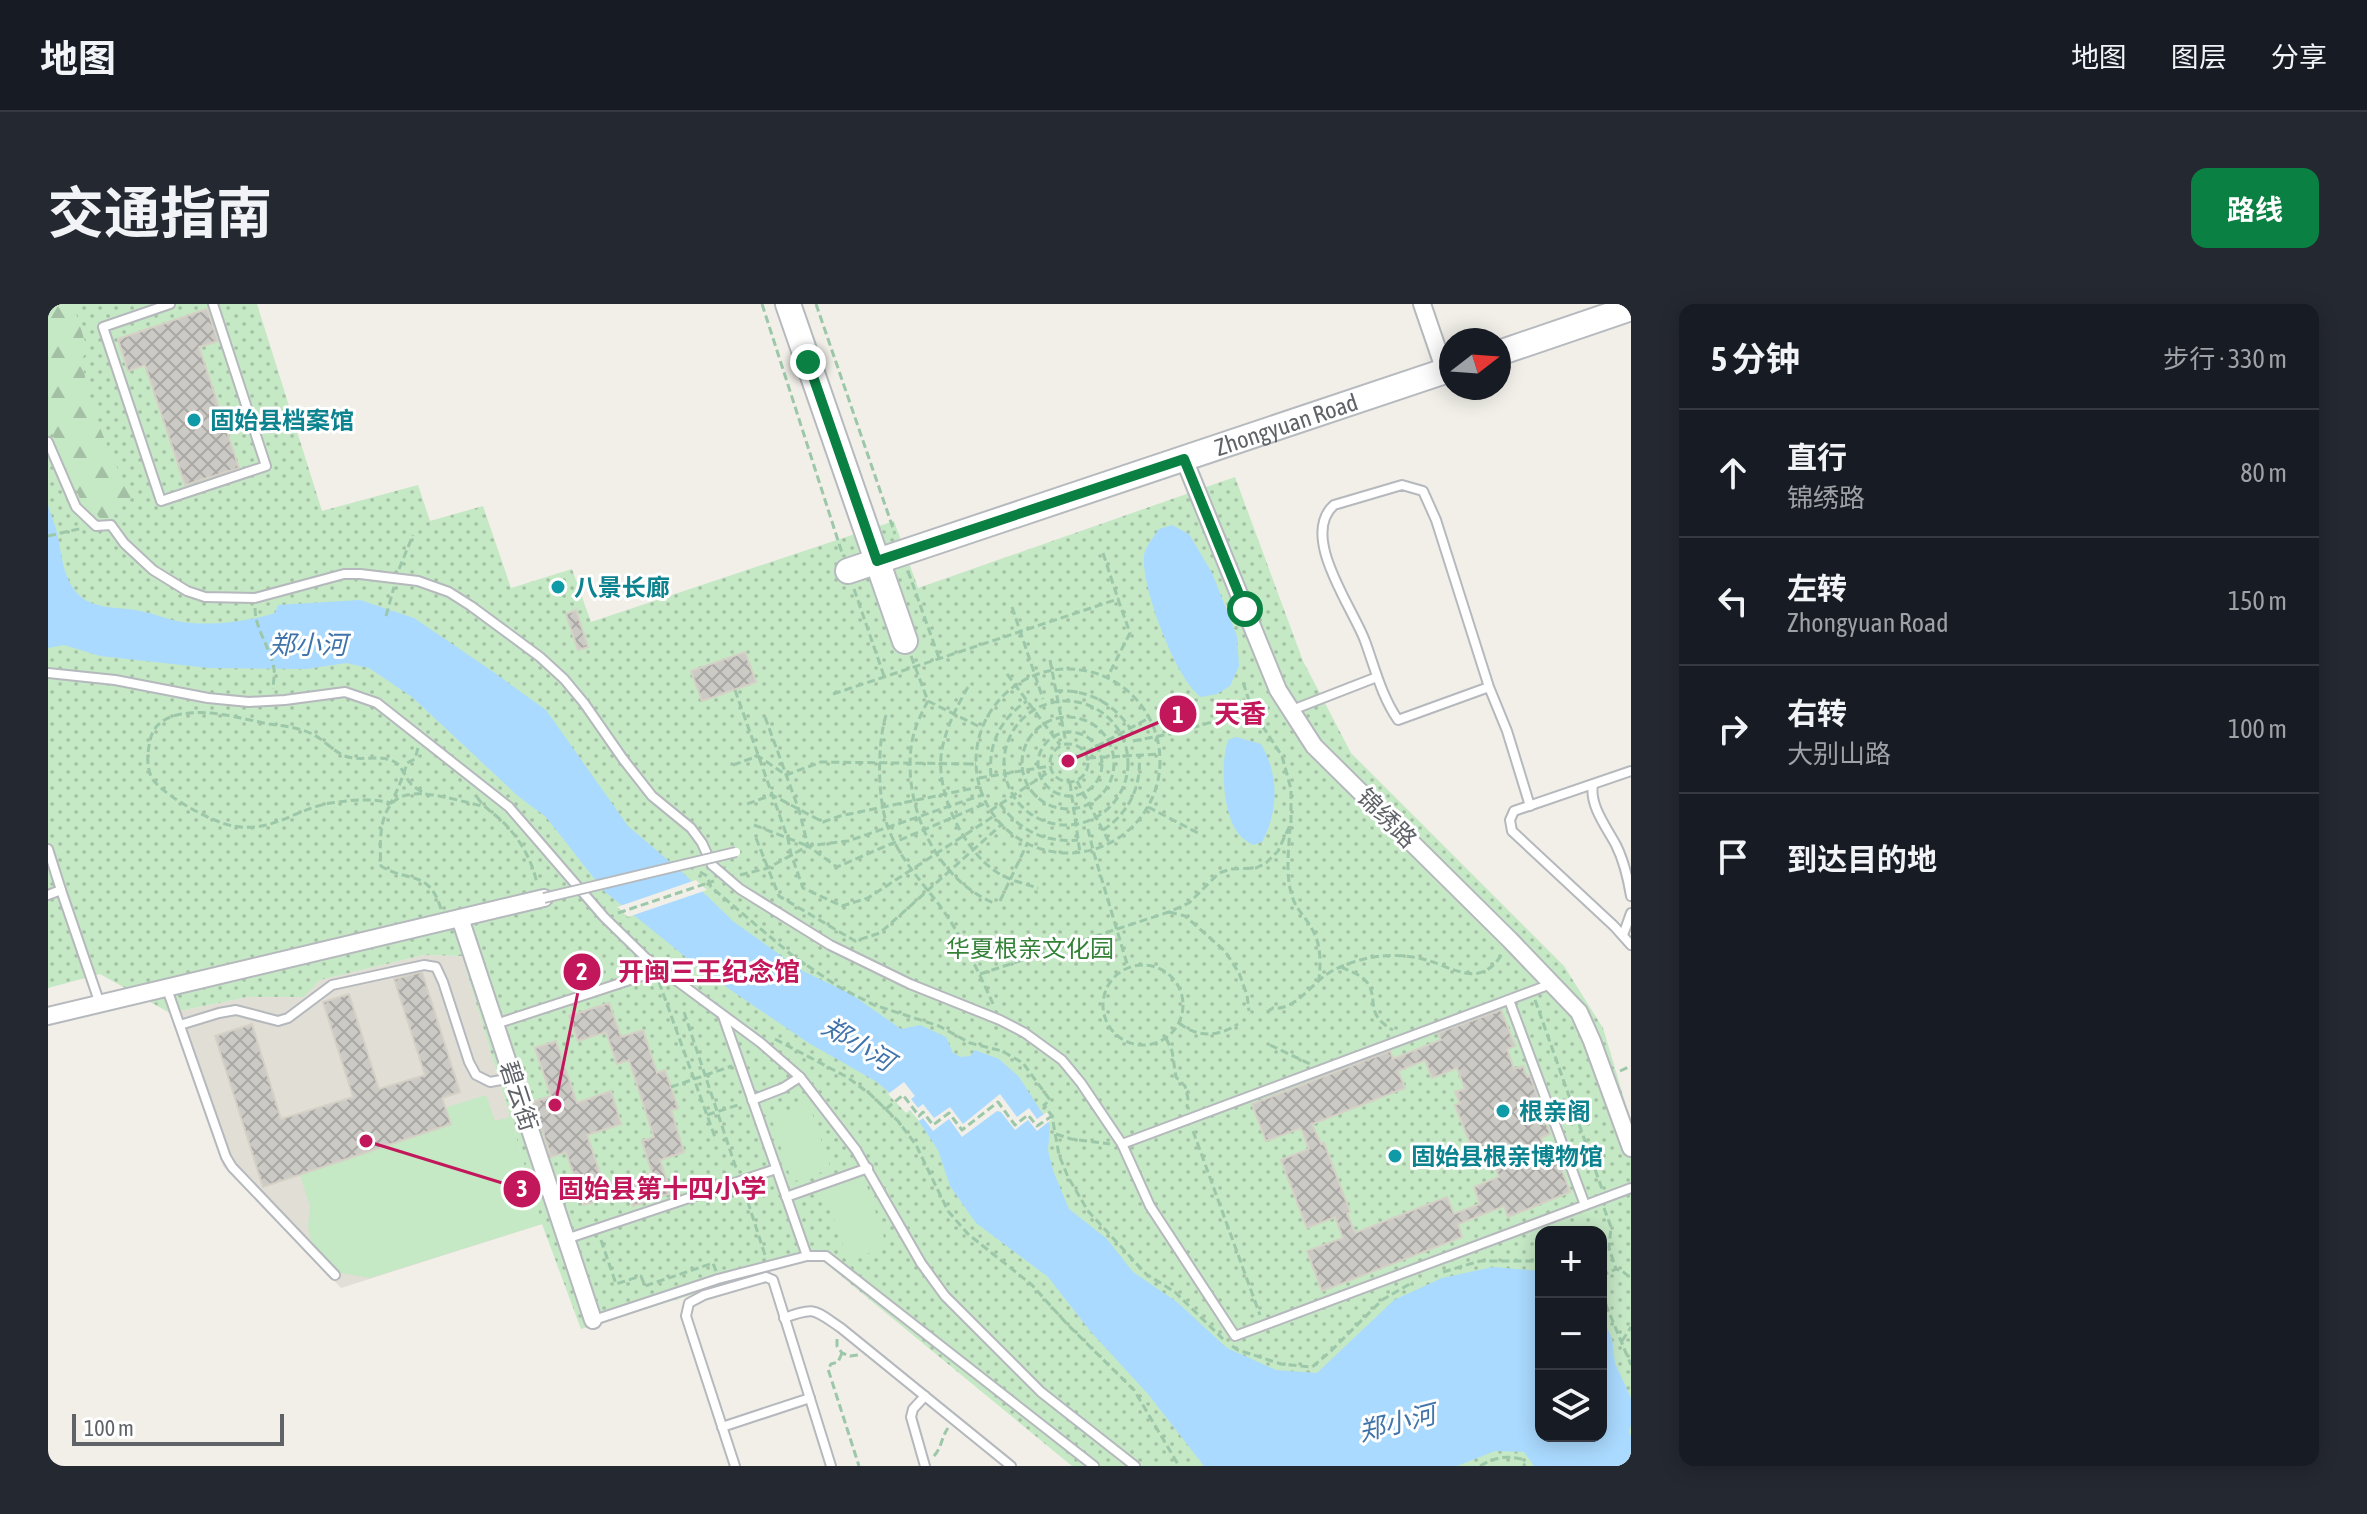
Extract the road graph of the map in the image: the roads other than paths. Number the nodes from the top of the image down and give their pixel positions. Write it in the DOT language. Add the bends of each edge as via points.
graph roads {
  1 [pos="170,304"];
  2 [pos="213,304"];
  3 [pos="788,304"];
  4 [pos="1422,304"];
  5 [pos="154,307"];
  6 [pos="1631,308"];
  7 [pos="1439,347"];
  8 [pos="1511,349"];
  9 [pos="1439,373"];
  10 [pos="48,442"];
  11 [pos="1184,459"];
  12 [pos="877,561"];
  13 [pos="848,571"];
  14 [pos="905,641"];
  15 [pos="48,673"];
  16 [pos="1377,677"];
  17 [pos="1489,687"];
  18 [pos="1291,711"];
  19 [pos="1631,771"];
  20 [pos="1593,785"];
  21 [pos="1530,806"];
  22 [pos="48,849"];
  23 [pos="736,852"];
  24 [pos="61,890"];
  25 [pos="48,895"];
  26 [pos="1631,896"];
  27 [pos="542,898"];
  28 [pos="1631,913"];
  29 [pos="452,920"];
  30 [pos="1623,935"];
  31 [pos="1631,945"];
  32 [pos="656,966"];
  33 [pos="1551,984"];
  34 [pos="166,988"];
  35 [pos="1509,1000"];
  36 [pos="100,1004"];
  37 [pos="722,1015"];
  38 [pos="48,1016"];
  39 [pos="495,1024"];
  40 [pos="180,1025"];
  41 [pos="800,1077"];
  42 [pos="513,1078"];
  43 [pos="752,1100"];
  44 [pos="1122,1144"];
  45 [pos="1631,1148"];
  46 [pos="868,1168"];
  47 [pos="776,1169"];
  48 [pos="1631,1188"];
  49 [pos="786,1197"];
  50 [pos="1585,1205"];
  51 [pos="566,1239"];
  52 [pos="807,1256"];
  53 [pos="335,1275"];
  54 [pos="784,1318"];
  55 [pos="593,1320"];
  56 [pos="925,1396"];
  57 [pos="810,1398"];
  58 [pos="722,1427"];
  59 [pos="924,1464"];
  60 [pos="735,1466"];
  61 [pos="831,1466"];
  62 [pos="1011,1466"];
  63 [pos="1094,1466"];
  64 [pos="1135,1466"];
  1 -- 5 [label="lane"];
  2 -- 5 [label="lane" via="266,466 161,501 103,327"];
  3 -- 12 [label="main road"];
  4 -- 7 [label="street"];
  6 -- 8 [label="main road"];
  9 -- 11 [label="main road, Zhongyuan Road"];
  10 -- 44 [label="lane" via="76,507 96,526 111,525 140,559 187,591 222,599 255,598 360,574 418,581 449,592 564,679 652,796 695,835 712,865 740,889 830,945 1025,1033 1062,1060"];
  11 -- 12 [label="main road, Zhongyuan Road"];
  11 -- 18 [label="street, 锦绣路"];
  12 -- 13 [label="main road, Zhongyuan Road"];
  12 -- 14 [label="main road"];
  15 -- 32 [label="lane" via="249,702 345,692 377,703 509,807 604,917"];
  16 -- 17 [label="lane" via="1398,720"];
  16 -- 17 [label="lane" via="1326,556 1322,531 1334,505 1402,485 1423,491 1436,520"];
  16 -- 18 [label="lane"];
  17 -- 21 [label="lane"];
  18 -- 33 [label="street, 锦绣路" via="1314,746"];
  19 -- 20 [label="lane"];
  20 -- 21 [label="lane"];
  20 -- 26 [label="lane"];
  21 -- 30 [label="lane" via="1514,811 1512,831"];
  22 -- 24 [label="lane"];
  23 -- 27 [label="lane, bridge"];
  24 -- 25 [label="lane"];
  24 -- 36 [label="lane"];
  27 -- 29 [label="street"];
  28 -- 30 [label="lane"];
  29 -- 34 [label="street"];
  29 -- 39 [label="street, 碧云街"];
  30 -- 31 [label="lane"];
  32 -- 37 [label="lane"];
  32 -- 39 [label="lane" via="642,976"];
  33 -- 35 [label="lane"];
  33 -- 45 [label="street, 锦绣路" via="1579,1012"];
  34 -- 36 [label="street"];
  34 -- 40 [label="lane"];
  35 -- 44 [label="lane"];
  35 -- 50 [label="lane"];
  36 -- 38 [label="street"];
  37 -- 41 [label="lane"];
  37 -- 43 [label="lane"];
  39 -- 42 [label="street, 碧云街"];
  40 -- 42 [label="lane" via="236,1010 278,1021 332,985 424,965 436,967 476,1075 490,1082"];
  40 -- 53 [label="lane" via="232,1167"];
  41 -- 43 [label="lane"];
  41 -- 46 [label="lane"];
  42 -- 51 [label="street, 碧云街"];
  43 -- 47 [label="lane"];
  44 -- 50 [label="lane" via="1150,1206 1235,1336"];
  46 -- 49 [label="lane"];
  46 -- 64 [label="lane" via="945,1296 1041,1392"];
  47 -- 49 [label="lane"];
  47 -- 51 [label="lane"];
  48 -- 50 [label="lane"];
  49 -- 52 [label="lane"];
  51 -- 55 [label="street, 碧云街"];
  52 -- 55 [label="lane"];
  52 -- 63 [label="lane" via="826,1256"];
  54 -- 56 [label="lane" via="808,1309 817,1312"];
  54 -- 57 [label="lane"];
  54 -- 58 [label="lane" via="773,1280 766,1277 689,1303 686,1316"];
  56 -- 59 [label="lane" via="911,1417"];
  56 -- 62 [label="lane"];
  57 -- 58 [label="lane"];
  57 -- 61 [label="lane"];
  58 -- 60 [label="lane"];
}
